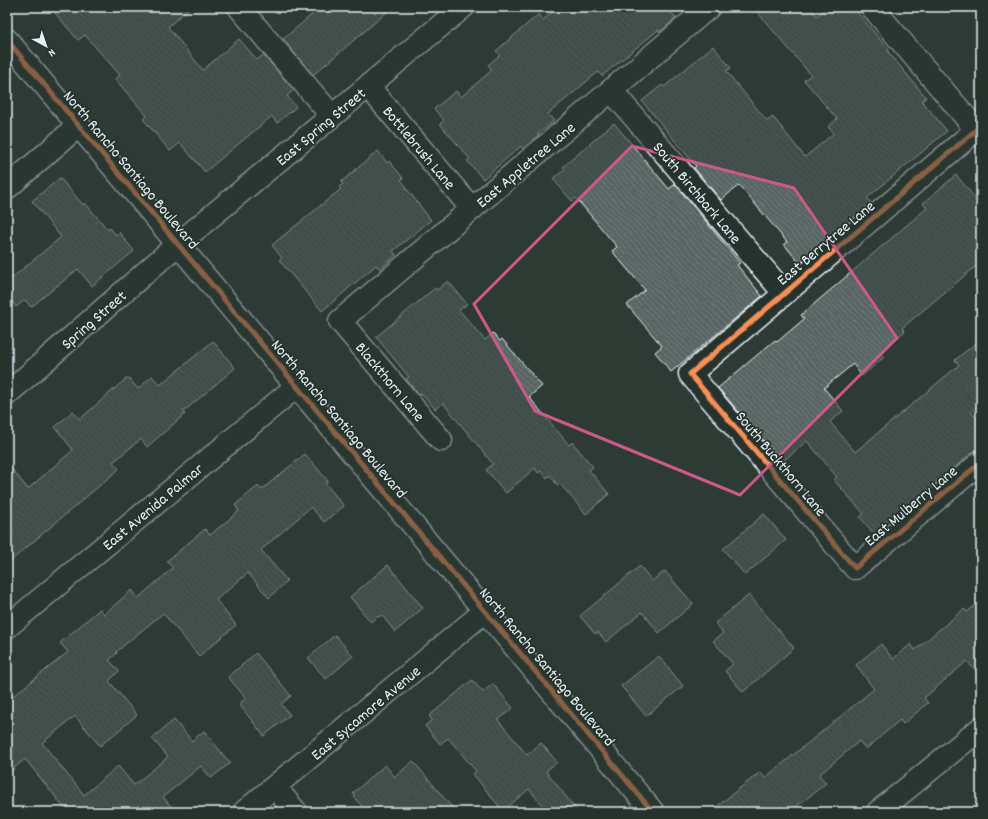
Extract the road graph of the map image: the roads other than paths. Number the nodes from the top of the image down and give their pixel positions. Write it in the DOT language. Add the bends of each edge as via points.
graph roads {
  1 [pos="239,7"];
  2 [pos="463,7"];
  3 [pos="709,7"];
  4 [pos="872,7"];
  5 [pos="7,40"];
  6 [pos="368,86"];
  7 [pos="611,90"];
  8 [pos="332,116"];
  9 [pos="79,125"];
  10 [pos="979,132"];
  11 [pos="7,188"];
  12 [pos="472,209"];
  13 [pos="178,244"];
  14 [pos="784,293"];
  15 [pos="340,321"];
  16 [pos="690,374"];
  17 [pos="297,386"];
  18 [pos="7,394"];
  19 [pos="441,440"];
  20 [pos="981,462"];
  21 [pos="855,568"];
  22 [pos="485,611"];
  23 [pos="7,626"];
  24 [pos="981,728"];
  25 [pos="275,787"];
  26 [pos="244,812"];
  27 [pos="296,812"];
  28 [pos="654,812"];
  29 [pos="878,812"];
  1 -- 8 [label="street"];
  2 -- 6 [label="street, East Spring Street"];
  3 -- 7 [label="street, East Appletree Lane"];
  4 -- 10 [label="street"];
  5 -- 9 [label="street, North Rancho Santiago Boulevard"];
  6 -- 8 [label="street, East Spring Street"];
  6 -- 12 [label="street, Bottlebrush Lane"];
  7 -- 12 [label="street, East Appletree Lane"];
  7 -- 14 [label="street, South Birchbark Lane"];
  8 -- 13 [label="street, East Spring Street"];
  9 -- 11 [label="street"];
  9 -- 13 [label="street, North Rancho Santiago Boulevard"];
  10 -- 14 [label="street, East Berrytree Lane"];
  12 -- 15 [label="street, East Appletree Lane"];
  13 -- 17 [label="street, North Rancho Santiago Boulevard"];
  13 -- 18 [label="street, Spring Street"];
  14 -- 16 [label="street, East Berrytree Lane"];
  15 -- 19 [label="street, Blackthorn Lane"];
  16 -- 21 [label="street, South Buckthorn Lane"];
  17 -- 22 [label="street, North Rancho Santiago Boulevard"];
  17 -- 23 [label="street, East Avenida Palmar"];
  20 -- 21 [label="street, East Mulberry Lane"];
  22 -- 25 [label="street, East Sycamore Avenue"];
  22 -- 28 [label="street, North Rancho Santiago Boulevard"];
  24 -- 29 [label="street"];
  25 -- 26 [label="street, East Sycamore Avenue"];
  25 -- 27 [label="street"];
}
